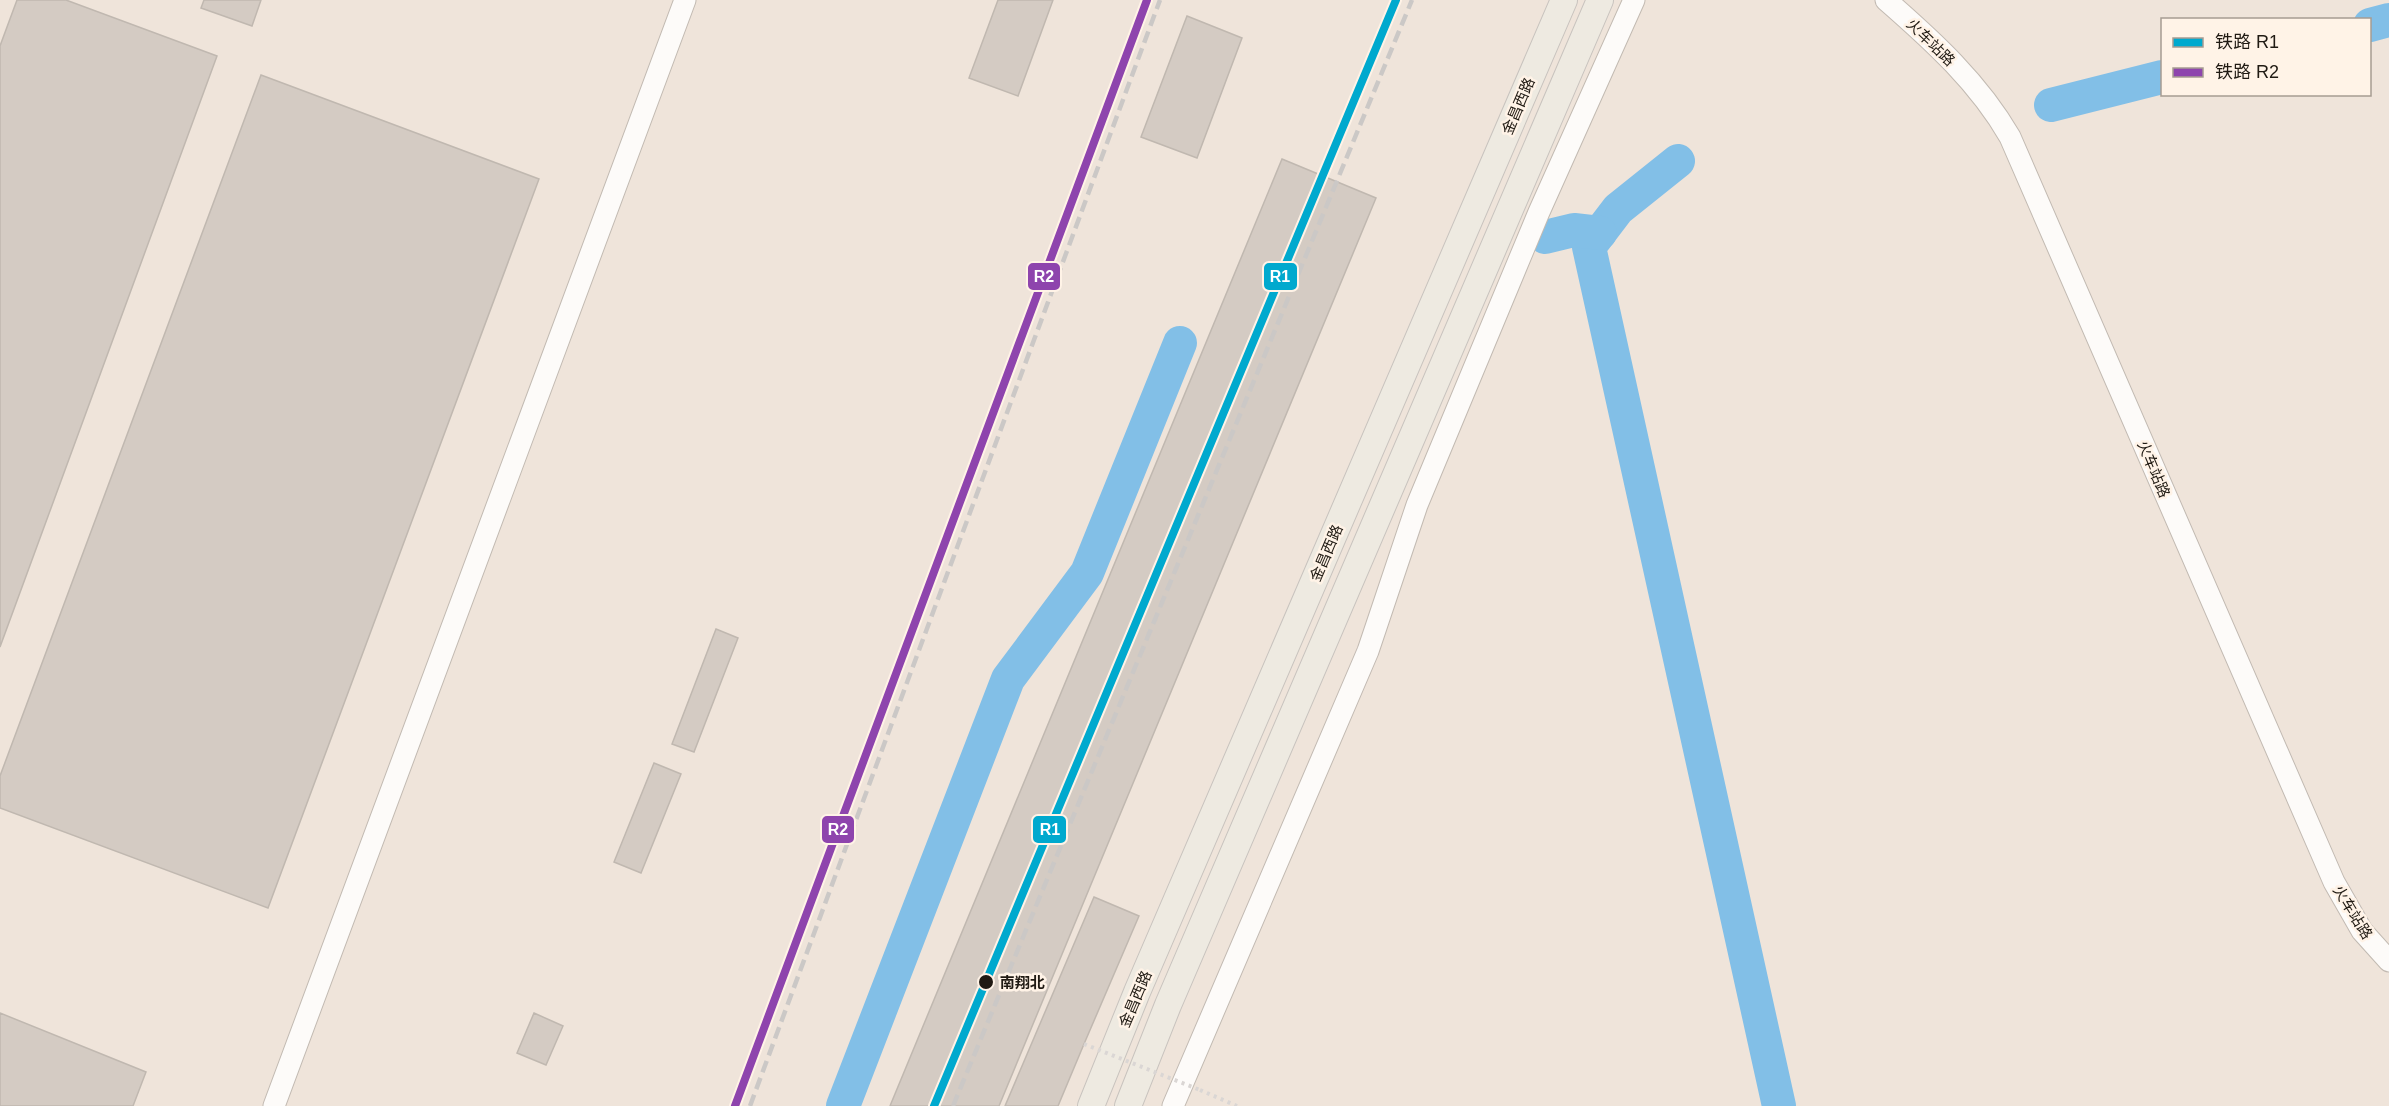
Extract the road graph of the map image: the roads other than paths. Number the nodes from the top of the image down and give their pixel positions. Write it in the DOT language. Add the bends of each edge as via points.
graph roads {
  1 [pos="685,0"];
  2 [pos="1564,0"];
  3 [pos="1600,0"];
  4 [pos="1634,0"];
  5 [pos="1886,0"];
  6 [pos="2389,961"];
  7 [pos="274,1106"];
  8 [pos="1091,1106"];
  9 [pos="1128,1106"];
  10 [pos="1173,1106"];
  1 -- 7 [label="street"];
  2 -- 8 [label="main road, 金昌西路"];
  3 -- 9 [label="main road"];
  4 -- 10 [label="street" via="1471,374 1417,505 1368,651"];
  5 -- 6 [label="street, 火车站路" via="1974,85 2010,137 2329,872 2362,931"];
}
